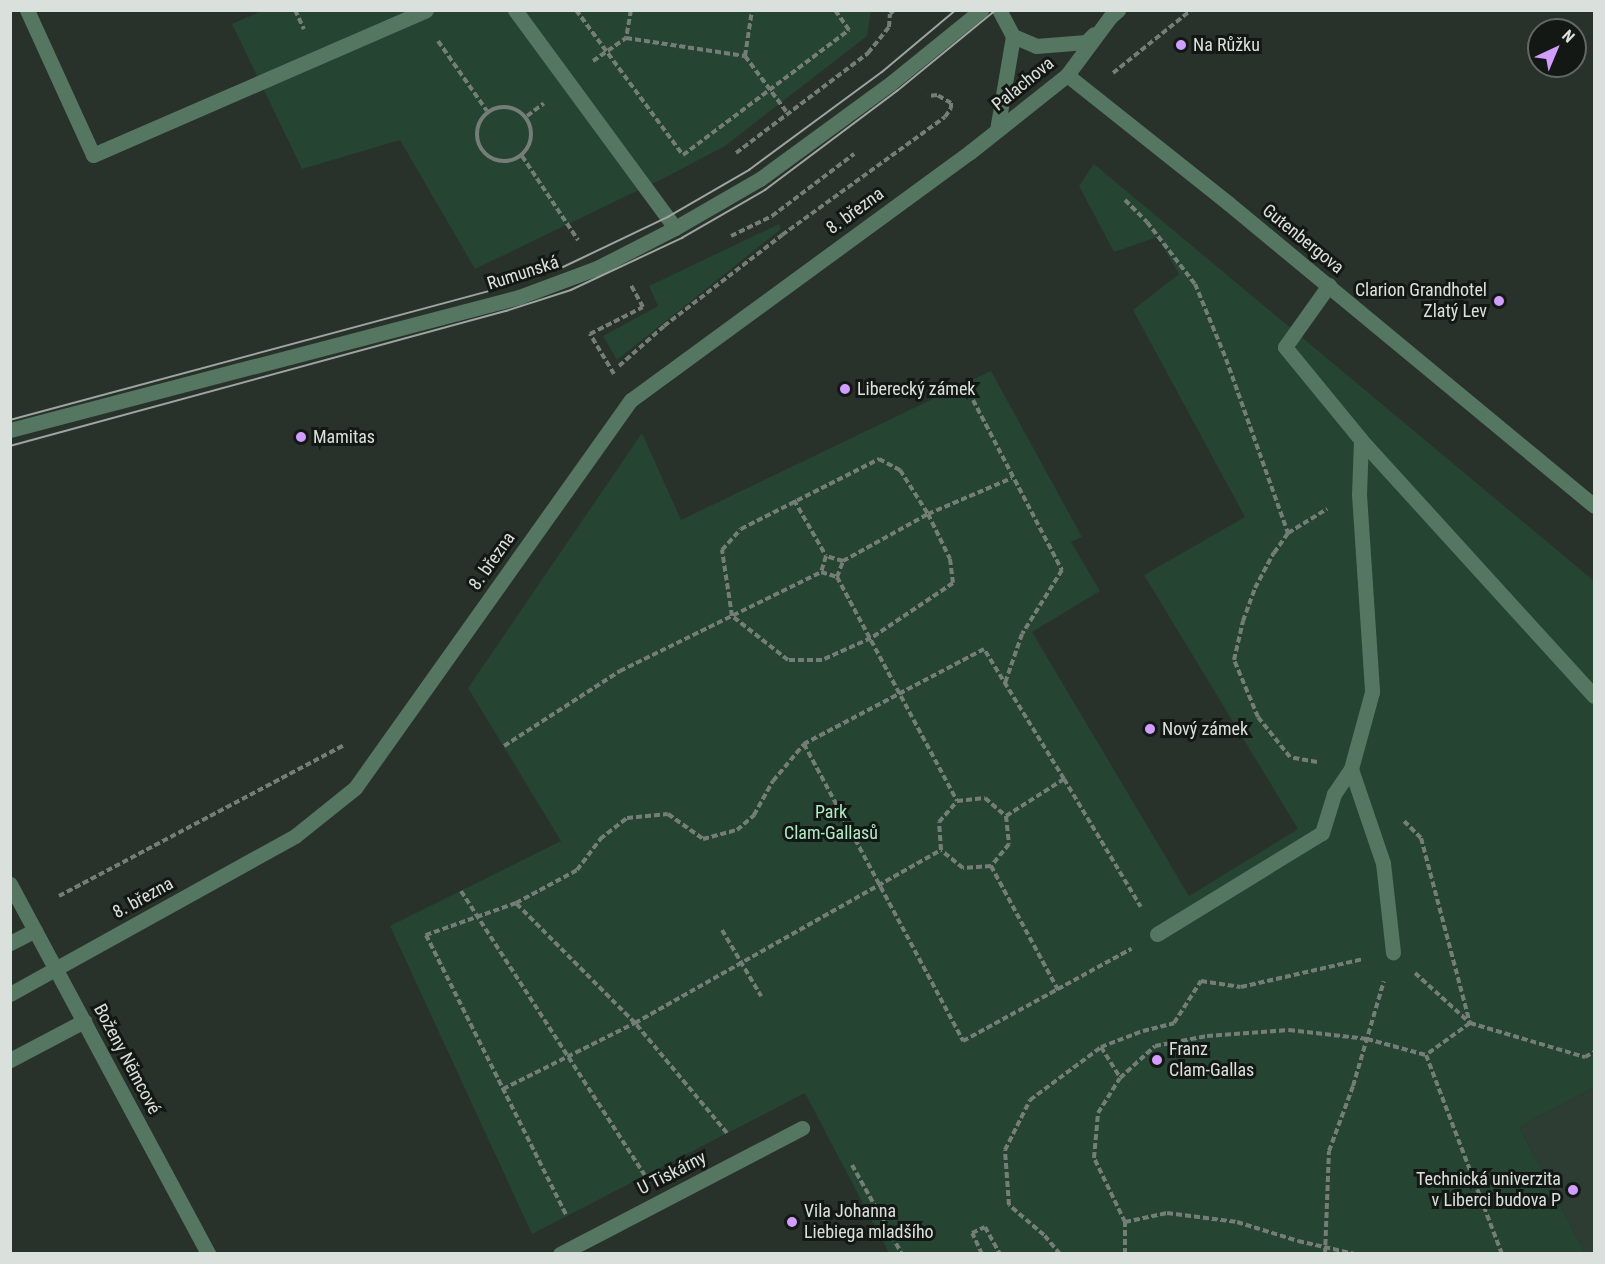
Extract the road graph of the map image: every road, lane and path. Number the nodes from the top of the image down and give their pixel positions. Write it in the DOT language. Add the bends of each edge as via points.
graph roads {
  1 [pos="27,10"];
  2 [pos="515,10"];
  3 [pos="576,10"];
  4 [pos="631,10"];
  5 [pos="752,10"];
  6 [pos="835,10"];
  7 [pos="894,10"];
  8 [pos="981,10"];
  9 [pos="999,10"];
  10 [pos="423,12"];
  11 [pos="889,12"];
  12 [pos="1114,14"];
  13 [pos="1013,36"];
  14 [pos="626,38"];
  15 [pos="606,51"];
  16 [pos="745,56"];
  17 [pos="1067,75"];
  18 [pos="571,84"];
  19 [pos="770,90"];
  20 [pos="922,101"];
  21 [pos="487,111"];
  22 [pos="788,114"];
  23 [pos="997,130"];
  24 [pos="522,156"];
  25 [pos="729,157"];
  26 [pos="1125,200"];
  27 [pos="675,228"];
  28 [pos="597,268"];
  29 [pos="630,284"];
  30 [pos="1329,285"];
  31 [pos="613,371"];
  32 [pos="607,380"];
  33 [pos="973,400"];
  34 [pos="10,430"];
  35 [pos="1361,440"];
  36 [pos="1012,478"];
  37 [pos="794,500"];
  38 [pos="1332,506"];
  39 [pos="1594,506"];
  40 [pos="928,514"];
  41 [pos="1288,534"];
  42 [pos="826,556"];
  43 [pos="843,561"];
  44 [pos="820,572"];
  45 [pos="837,577"];
  46 [pos="732,616"];
  47 [pos="871,638"];
  48 [pos="1005,684"];
  49 [pos="897,693"];
  50 [pos="1594,696"];
  51 [pos="351,741"];
  52 [pos="804,744"];
  53 [pos="504,746"];
  54 [pos="1351,769"];
  55 [pos="1064,779"];
  56 [pos="957,801"];
  57 [pos="1398,815"];
  58 [pos="1006,816"];
  59 [pos="941,850"];
  60 [pos="991,866"];
  61 [pos="10,884"];
  62 [pos="879,885"];
  63 [pos="461,891"];
  64 [pos="59,896"];
  65 [pos="516,903"];
  66 [pos="477,917"];
  67 [pos="35,930"];
  68 [pos="722,930"];
  69 [pos="1157,934"];
  70 [pos="10,943"];
  71 [pos="1393,952"];
  72 [pos="742,965"];
  73 [pos="56,970"];
  74 [pos="1058,990"];
  75 [pos="10,994"];
  76 [pos="760,996"];
  77 [pos="84,1021"];
  78 [pos="636,1023"];
  79 [pos="1470,1023"];
  80 [pos="1367,1039"];
  81 [pos="1101,1047"];
  82 [pos="1594,1052"];
  83 [pos="1426,1055"];
  84 [pos="570,1057"];
  85 [pos="10,1060"];
  86 [pos="1120,1078"];
  87 [pos="503,1089"];
  88 [pos="802,1128"];
  89 [pos="747,1156"];
  90 [pos="852,1166"];
  91 [pos="661,1201"];
  92 [pos="1125,1222"];
  93 [pos="580,1243"];
  94 [pos="1325,1246"];
  95 [pos="208,1254"];
  96 [pos="560,1254"];
  97 [pos="902,1254"];
  98 [pos="982,1254"];
  99 [pos="1000,1254"];
  100 [pos="1060,1254"];
  101 [pos="1125,1254"];
  102 [pos="1326,1254"];
  103 [pos="1355,1254"];
  104 [pos="1502,1254"];
  1 -- 10 [label="street" via="93,155"];
  2 -- 18 [label="street"];
  3 -- 15 [label="path"];
  4 -- 14 [label="path"];
  5 -- 16 [label="path"];
  6 -- 19 [label="path" via="849,30"];
  7 -- 11 [label="path"];
  8 -- 27 [label="street, Rumunská" via="891,83 760,179"];
  9 -- 13 [label="street"];
  10 -- 21 [label="path"];
  11 -- 22 [label="path" via="889,27 868,52"];
  12 -- 13 [label="street" via="1086,42 1036,46"];
  12 -- 17 [label="street, Palachova"];
  13 -- 23 [label="street"];
  14 -- 15 [label="path"];
  14 -- 16 [label="path"];
  15 -- 18 [label="path"];
  15 -- 19 [label="path" via="683,155"];
  16 -- 19 [label="path"];
  17 -- 23 [label="street, Palachova"];
  17 -- 30 [label="street, Gutenbergova"];
  18 -- 27 [label="street"];
  19 -- 22 [label="path"];
  20 -- 31 [label="path" via="937,95 951,102 951,108 945,117 664,326"];
  21 -- 24 [label="path" via="508,106 527,116 532,137"];
  21 -- 24 [label="path" via="476,130 482,151 501,162"];
  22 -- 25 [label="path"];
  23 -- 73 [label="street, 8. března" via="631,400 355,788 295,836"];
  24 -- 28 [label="path"];
  26 -- 41 [label="path" via="1148,222 1195,284"];
  27 -- 28 [label="street, Rumunská"];
  28 -- 34 [label="street, Rumunská" via="519,297"];
  29 -- 31 [label="path" via="643,307 590,334"];
  30 -- 35 [label="street" via="1285,347"];
  30 -- 39 [label="street, Gutenbergova"];
  31 -- 32 [label="path"];
  33 -- 36 [label="path"];
  35 -- 50 [label="street"];
  35 -- 54 [label="street" via="1359,494 1372,692"];
  36 -- 40 [label="path"];
  36 -- 48 [label="path" via="1062,570 1022,634"];
  37 -- 40 [label="path" via="879,459 900,470"];
  37 -- 42 [label="path"];
  37 -- 46 [label="path" via="741,529 722,550"];
  38 -- 41 [label="path"];
  40 -- 43 [label="path"];
  40 -- 47 [label="path" via="950,559 953,583"];
  41 -- 54 [label="path" via="1255,588 1234,660 1258,717 1290,757"];
  42 -- 43 [label="path"];
  42 -- 44 [label="path"];
  43 -- 45 [label="path"];
  44 -- 45 [label="path"];
  44 -- 46 [label="path"];
  45 -- 47 [label="path"];
  46 -- 47 [label="path" via="788,660 822,660"];
  46 -- 53 [label="path" via="620,671"];
  47 -- 49 [label="path"];
  48 -- 49 [label="path" via="984,649"];
  48 -- 55 [label="path"];
  49 -- 52 [label="path"];
  49 -- 56 [label="path"];
  51 -- 64 [label="path"];
  52 -- 62 [label="path"];
  52 -- 65 [label="path" via="773,781 754,815 737,830 703,839 668,814 627,818 600,839 577,870"];
  54 -- 69 [label="street" via="1334,794 1322,833"];
  54 -- 71 [label="street" via="1383,863"];
  55 -- 58 [label="path"];
  55 -- 69 [label="path"];
  56 -- 58 [label="path" via="985,798"];
  56 -- 59 [label="path" via="939,822"];
  57 -- 79 [label="path" via="1421,838"];
  58 -- 60 [label="path" via="1009,844"];
  59 -- 60 [label="path" via="963,868"];
  59 -- 62 [label="path"];
  60 -- 74 [label="path"];
  61 -- 67 [label="street, Boženy Němcové"];
  62 -- 72 [label="path"];
  62 -- 74 [label="path" via="963,1041"];
  63 -- 66 [label="path"];
  65 -- 66 [label="path"];
  65 -- 78 [label="path"];
  66 -- 84 [label="path"];
  66 -- 87 [label="path" via="426,935"];
  67 -- 70 [label="street"];
  67 -- 73 [label="street, Boženy Němcové"];
  68 -- 72 [label="path"];
  69 -- 74 [label="path"];
  71 -- 79 [label="path"];
  71 -- 80 [label="path"];
  71 -- 81 [label="path" via="1240,987 1201,981 1174,1023"];
  72 -- 76 [label="path"];
  72 -- 78 [label="path"];
  73 -- 75 [label="street, 8. března"];
  73 -- 77 [label="street, Boženy Němcové"];
  77 -- 85 [label="street"];
  77 -- 95 [label="street, Boženy Němcové"];
  78 -- 84 [label="path"];
  78 -- 89 [label="path"];
  79 -- 82 [label="path" via="1585,1057"];
  79 -- 83 [label="path"];
  80 -- 83 [label="path"];
  80 -- 86 [label="path" via="1288,1030 1207,1036 1155,1046"];
  80 -- 94 [label="path" via="1329,1150"];
  81 -- 86 [label="path"];
  81 -- 100 [label="path" via="1030,1100 1005,1150 1009,1205"];
  83 -- 104 [label="path"];
  84 -- 87 [label="path"];
  84 -- 91 [label="path"];
  86 -- 92 [label="path" via="1098,1113 1094,1158"];
  87 -- 93 [label="path"];
  88 -- 89 [label="street, U Tiskárny"];
  89 -- 91 [label="street, U Tiskárny"];
  90 -- 97 [label="path"];
  91 -- 93 [label="street, U Tiskárny"];
  92 -- 94 [label="path" via="1167,1213 1237,1221"];
  92 -- 101 [label="path"];
  93 -- 96 [label="street, U Tiskárny"];
  94 -- 102 [label="path"];
  94 -- 103 [label="path"];
  98 -- 99 [label="path" via="972,1233 985,1227"];
}
